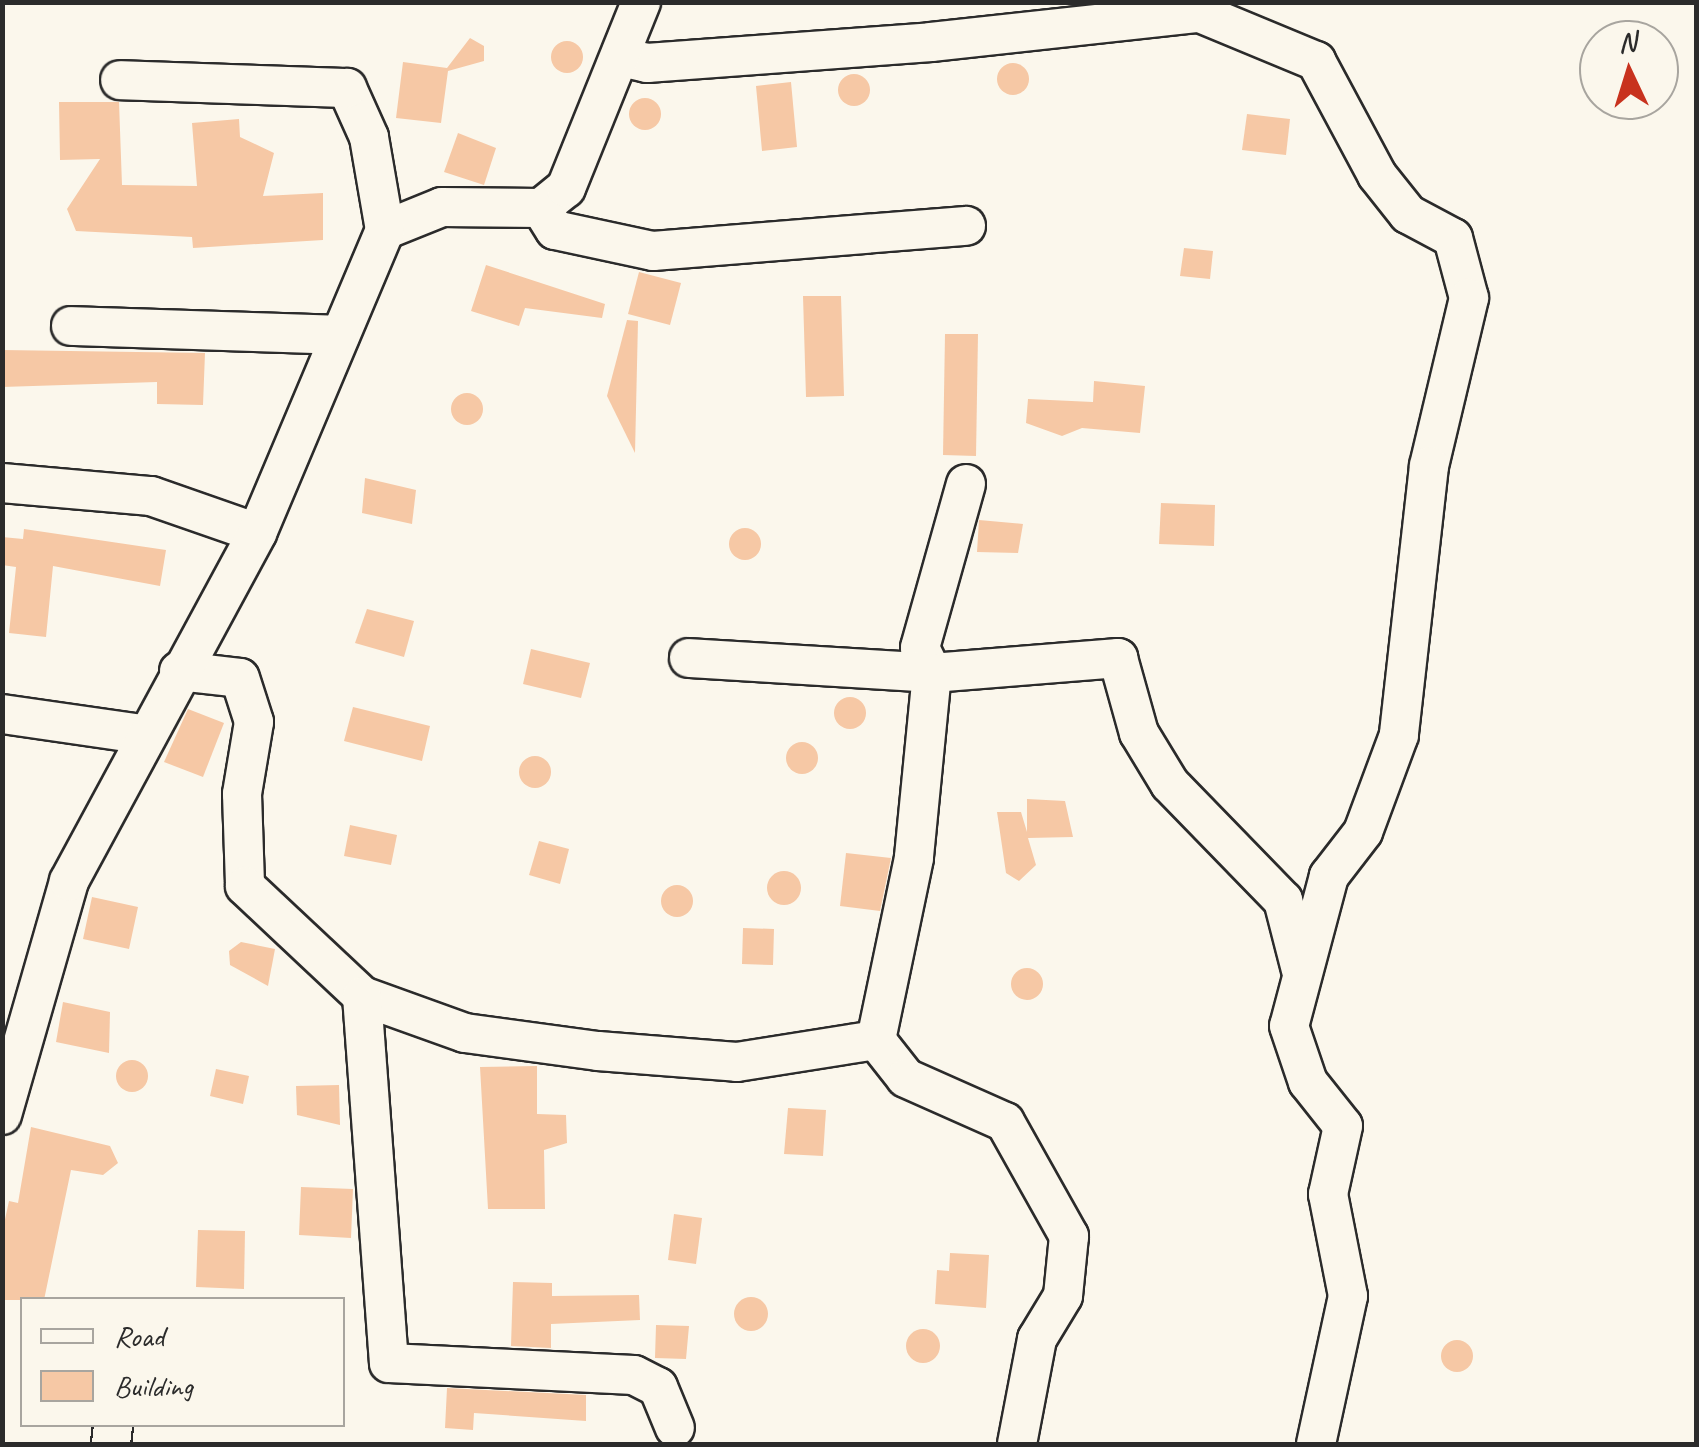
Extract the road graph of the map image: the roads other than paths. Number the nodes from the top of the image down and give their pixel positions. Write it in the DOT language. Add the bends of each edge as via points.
graph roads {
  1 [pos="641,2"];
  2 [pos="621,57"];
  3 [pos="120,80"];
  4 [pos="541,208"];
  5 [pos="966,226"];
  6 [pos="385,230"];
  7 [pos="72,326"];
  8 [pos="340,334"];
  9 [pos="2,483"];
  10 [pos="966,484"];
  11 [pos="257,533"];
  12 [pos="689,658"];
  13 [pos="179,671"];
  14 [pos="932,673"];
  15 [pos="2,714"];
  16 [pos="141,734"];
  17 [pos="1302,978"];
  18 [pos="362,996"];
  19 [pos="876,1040"];
  20 [pos="2,1114"];
  21 [pos="675,1428"];
  22 [pos="1018,1444"];
  23 [pos="1316,1444"];
  1 -- 2 [label="street"];
  2 -- 4 [label="street" via="566,188"];
  2 -- 17 [label="street" via="646,63 931,42 1200,13 1316,62 1377,175 1408,214 1453,238 1469,298 1428,466 1400,734 1363,832 1329,876"];
  3 -- 6 [label="street" via="347,88 369,137"];
  4 -- 5 [label="street" via="555,230 653,251"];
  4 -- 6 [label="street" via="442,207"];
  6 -- 8 [label="street"];
  7 -- 8 [label="street"];
  8 -- 11 [label="street"];
  9 -- 11 [label="street" via="152,496"];
  10 -- 14 [label="street" via="920,648"];
  11 -- 13 [label="street"];
  12 -- 14 [label="street"];
  13 -- 16 [label="street"];
  13 -- 18 [label="street" via="240,678 254,722 242,794 245,886"];
  14 -- 17 [label="street" via="1118,658 1139,733 1170,784 1283,900"];
  14 -- 19 [label="street" via="914,858"];
  15 -- 16 [label="street"];
  16 -- 20 [label="street" via="69,882"];
  17 -- 23 [label="street" via="1289,1026 1308,1082 1343,1126 1344,1150 1328,1194 1348,1296"];
  18 -- 19 [label="street" via="465,1033 598,1051 736,1062"];
  18 -- 21 [label="street" via="389,1363 634,1375 658,1388"];
  19 -- 22 [label="street" via="906,1078 1005,1122 1069,1236 1062,1296 1038,1339"];
}
